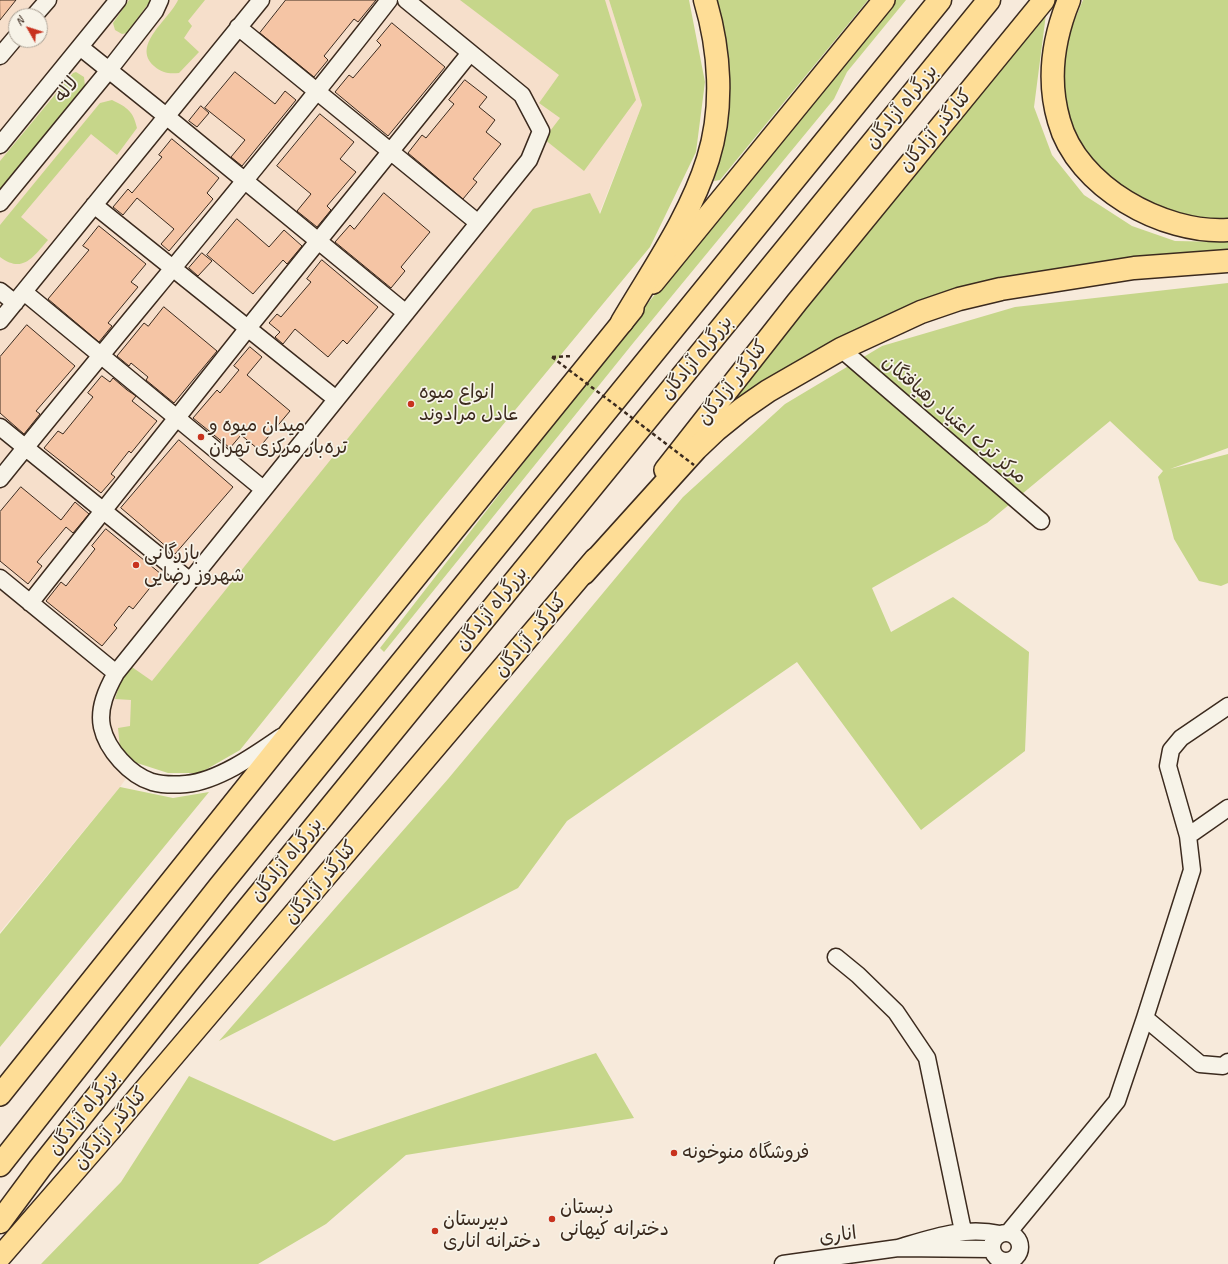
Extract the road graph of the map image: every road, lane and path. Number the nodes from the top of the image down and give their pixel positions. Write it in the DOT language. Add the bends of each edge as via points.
graph roads {
  1 [pos="48,0"];
  2 [pos="118,0"];
  3 [pos="160,0"];
  4 [pos="261,0"];
  5 [pos="389,0"];
  6 [pos="406,0"];
  7 [pos="705,0"];
  8 [pos="884,0"];
  9 [pos="940,0"];
  10 [pos="989,0"];
  11 [pos="1044,0"];
  12 [pos="1069,0"];
  13 [pos="41,8"];
  14 [pos="238,27"];
  15 [pos="8,46"];
  16 [pos="80,48"];
  17 [pos="470,53"];
  18 [pos="0,56"];
  19 [pos="109,70"];
  20 [pos="318,92"];
  21 [pos="166,116"];
  22 [pos="0,145"];
  23 [pos="391,152"];
  24 [pos="245,181"];
  25 [pos="0,203"];
  26 [pos="94,205"];
  27 [pos="478,222"];
  28 [pos="1228,230"];
  29 [pos="318,241"];
  30 [pos="1228,261"];
  31 [pos="173,268"];
  32 [pos="0,290"];
  33 [pos="19,297"];
  34 [pos="406,313"];
  35 [pos="0,321"];
  36 [pos="622,322"];
  37 [pos="248,328"];
  38 [pos="841,349"];
  39 [pos="100,355"];
  40 [pos="552,357"];
  41 [pos="336,399"];
  42 [pos="177,418"];
  43 [pos="0,427"];
  44 [pos="26,447"];
  45 [pos="694,465"];
  46 [pos="0,479"];
  47 [pos="263,489"];
  48 [pos="103,511"];
  49 [pos="1041,521"];
  50 [pos="584,572"];
  51 [pos="0,578"];
  52 [pos="190,581"];
  53 [pos="30,603"];
  54 [pos="116,673"];
  55 [pos="1228,706"];
  56 [pos="292,730"];
  57 [pos="1228,808"];
  58 [pos="1188,836"];
  59 [pos="836,957"];
  60 [pos="70,1008"];
  61 [pos="1146,1018"];
  62 [pos="1228,1062"];
  63 [pos="0,1074"];
  64 [pos="0,1095"];
  65 [pos="0,1165"];
  66 [pos="0,1222"];
  67 [pos="963,1231"];
  68 [pos="1004,1234"];
  69 [pos="889,1254"];
  70 [pos="994,1256"];
  71 [pos="0,1257"];
  72 [pos="1022,1260"];
  73 [pos="783,1264"];
  1 -- 13 [label="street"];
  2 -- 16 [label="street, لاله"];
  3 -- 19 [label="street, لاله" via="155,11"];
  4 -- 14 [label="street"];
  5 -- 20 [label="street"];
  6 -- 17 [label="street"];
  7 -- 36 [label="highway" via="714,39 718,78 717,110 708,158 682,222"];
  8 -- 36 [label="main road"];
  9 -- 65 [label="highway, بزرگراه آزادگان" via="220,886"];
  10 -- 66 [label="highway, بزرگراه آزادگان" via="188,982"];
  11 -- 50 [label="main road, کنارگذر آزادگان" via="797,302"];
  12 -- 28 [label="highway" via="1058,31 1052,66 1059,122 1069,146 1084,166 1110,192 1140,210 1191,228"];
  14 -- 20 [label="street"];
  14 -- 21 [label="street"];
  15 -- 18 [label="street"];
  16 -- 19 [label="street"];
  16 -- 22 [label="street, لاله"];
  17 -- 23 [label="street"];
  17 -- 27 [label="street" via="522,95 541,130 529,160"];
  19 -- 21 [label="street"];
  19 -- 25 [label="street, لاله"];
  20 -- 23 [label="street"];
  20 -- 24 [label="street"];
  21 -- 24 [label="street"];
  21 -- 26 [label="street"];
  23 -- 27 [label="street"];
  23 -- 29 [label="street"];
  24 -- 29 [label="street"];
  24 -- 31 [label="street"];
  26 -- 31 [label="street"];
  26 -- 33 [label="street"];
  27 -- 34 [label="street"];
  29 -- 34 [label="street"];
  29 -- 37 [label="street"];
  30 -- 38 [label="highway" via="1134,268 1001,289 920,312"];
  31 -- 37 [label="street"];
  31 -- 39 [label="street"];
  32 -- 33 [label="street"];
  33 -- 35 [label="street"];
  33 -- 39 [label="street"];
  34 -- 41 [label="street"];
  36 -- 56 [label="main road"];
  37 -- 41 [label="street"];
  37 -- 42 [label="street"];
  38 -- 49 [label="street, مرکز ترک اعتیاد رهیافتگان"];
  38 -- 50 [label="highway" via="768,391 716,430"];
  39 -- 42 [label="street"];
  39 -- 44 [label="street"];
  40 -- 45 [label="path, bridge"];
  41 -- 47 [label="street"];
  42 -- 47 [label="street"];
  42 -- 48 [label="street"];
  43 -- 44 [label="street"];
  44 -- 46 [label="street"];
  44 -- 48 [label="street"];
  47 -- 52 [label="street"];
  48 -- 52 [label="street"];
  48 -- 53 [label="street"];
  50 -- 71 [label="main road, کنارگذر آزادگان"];
  51 -- 53 [label="street"];
  52 -- 54 [label="street"];
  53 -- 54 [label="street"];
  54 -- 56 [label="street" via="102,705 102,727 108,743 121,761 151,782 187,784 216,775 242,763"];
  55 -- 58 [label="street" via="1181,738 1171,750 1168,766"];
  56 -- 60 [label="main road"];
  57 -- 58 [label="street"];
  58 -- 61 [label="street" via="1192,870"];
  59 -- 67 [label="street" via="858,974 896,1012 927,1058"];
  60 -- 63 [label="main road"];
  60 -- 64 [label="main road"];
  61 -- 62 [label="street" via="1200,1064 1222,1066"];
  61 -- 68 [label="street" via="1117,1100"];
  67 -- 68 [label="street, اناری" via="983,1230"];
  67 -- 69 [label="street, اناری" via="942,1234"];
  68 -- 70 [label="street" via="994,1240"];
  68 -- 72 [label="street" via="1018,1239"];
  69 -- 70 [label="street, اناری"];
  69 -- 73 [label="street, اناری"];
  70 -- 72 [label="street, اناری" via="1006,1262"];
}
